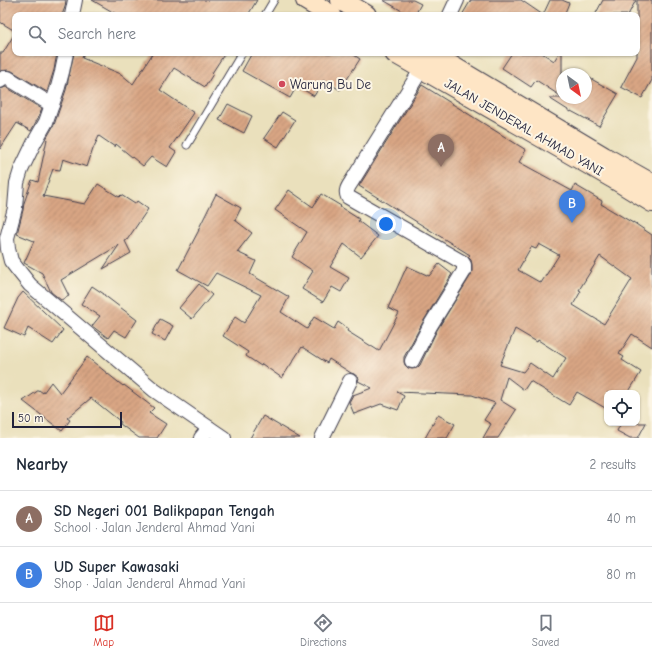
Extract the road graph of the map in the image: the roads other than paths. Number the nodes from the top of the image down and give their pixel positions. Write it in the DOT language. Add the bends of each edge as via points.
graph roads {
  1 [pos="75,0"];
  2 [pos="274,0"];
  3 [pos="306,0"];
  4 [pos="341,0"];
  5 [pos="457,0"];
  6 [pos="73,12"];
  7 [pos="267,12"];
  8 [pos="326,12"];
  9 [pos="361,12"];
  10 [pos="451,12"];
  11 [pos="65,56"];
  12 [pos="240,56"];
  13 [pos="429,57"];
  14 [pos="0,81"];
  15 [pos="52,105"];
  16 [pos="187,145"];
  17 [pos="652,184"];
  18 [pos="652,202"];
  19 [pos="412,361"];
  20 [pos="350,381"];
  21 [pos="205,433"];
  22 [pos="224,438"];
  23 [pos="322,438"];
  1 -- 6 [label="street"];
  2 -- 7 [label="lane"];
  3 -- 8 [label="main road"];
  4 -- 9 [label="main road"];
  5 -- 10 [label="street"];
  11 -- 15 [label="street"];
  12 -- 16 [label="lane"];
  13 -- 17 [label="main road, JALAN JENDERAL AHMAD YANI"];
  13 -- 18 [label="main road, JALAN JENDERAL AHMAD YANI"];
  13 -- 19 [label="street" via="346,190 348,197 464,265 464,271"];
  14 -- 15 [label="street" via="8,78"];
  15 -- 21 [label="street" via="46,122 26,158 17,183 15,208 6,238 11,261 30,285"];
  20 -- 23 [label="street"];
  21 -- 22 [label="street"];
}
